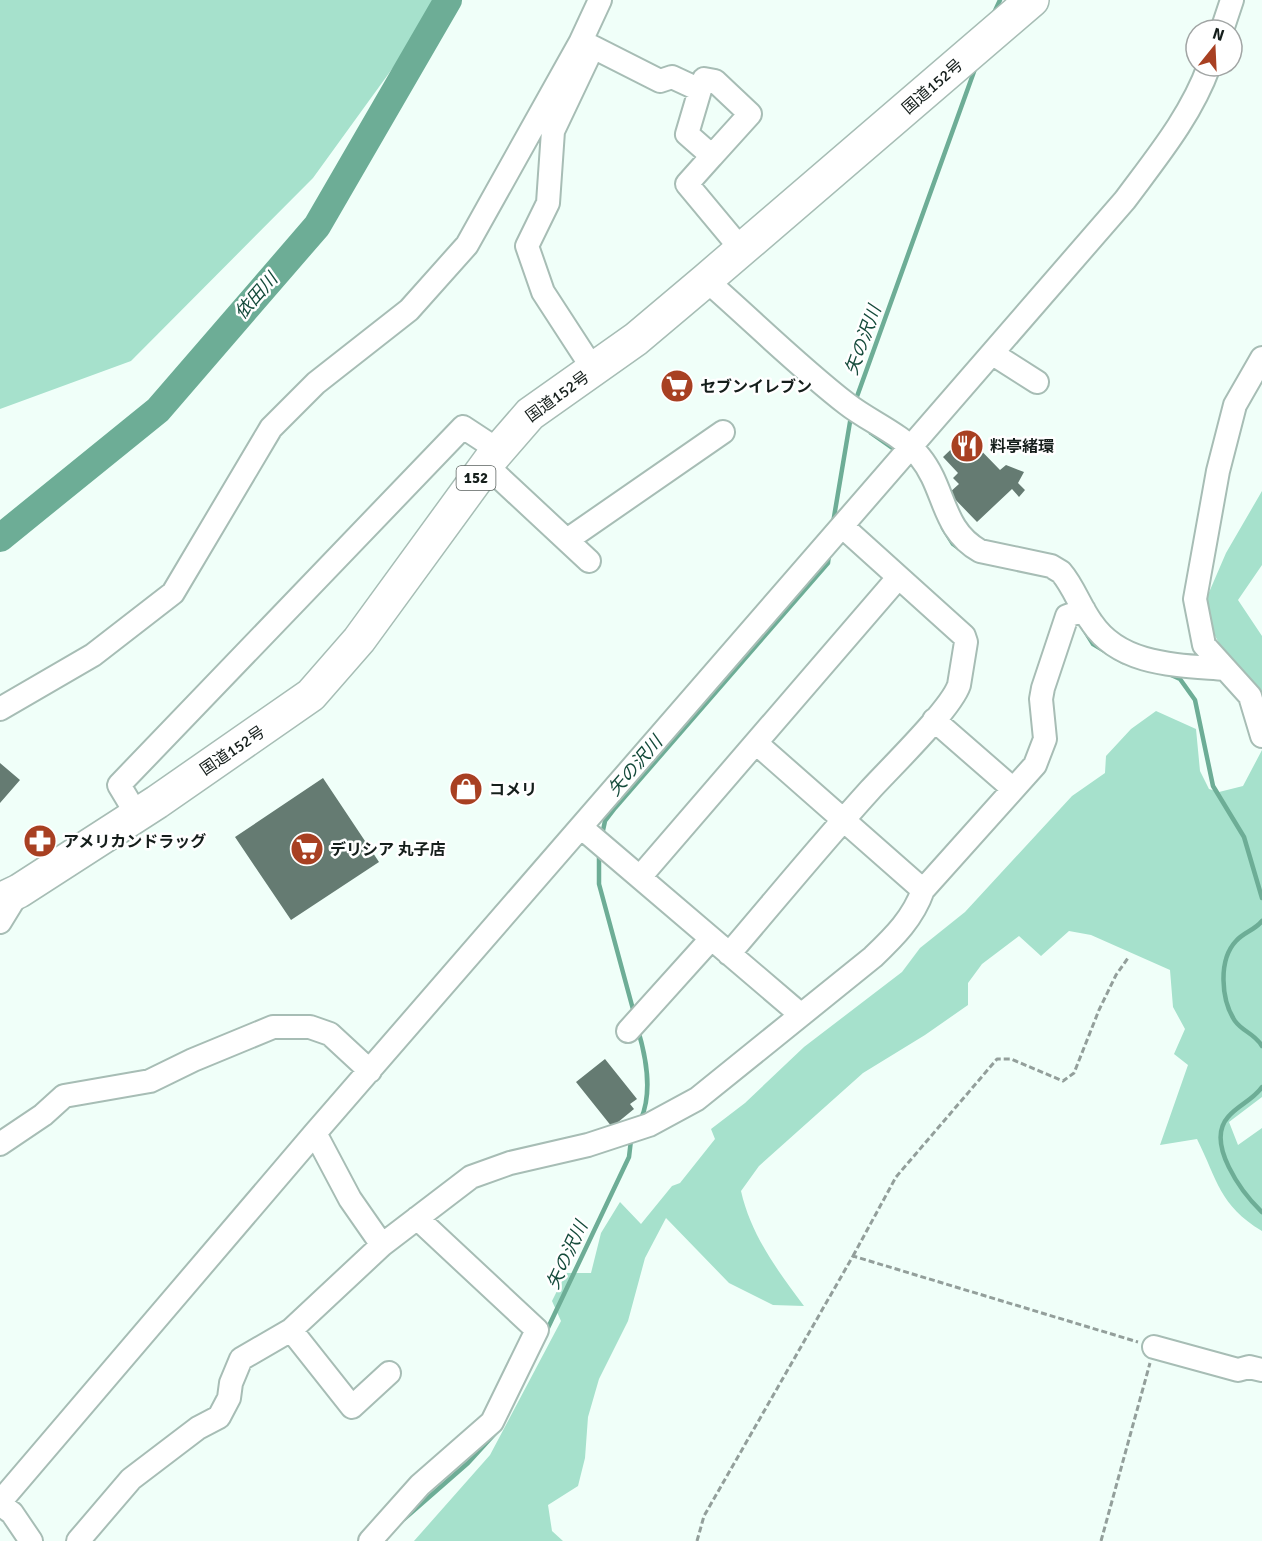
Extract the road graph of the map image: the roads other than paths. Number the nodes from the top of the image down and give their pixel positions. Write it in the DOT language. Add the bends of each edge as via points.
graph roads {
  1 [pos="600,0"];
  2 [pos="1032,0"];
  3 [pos="1232,0"];
  4 [pos="1226,18"];
  5 [pos="587,44"];
  6 [pos="1204,78"];
  7 [pos="700,90"];
  8 [pos="712,156"];
  9 [pos="741,250"];
  10 [pos="706,280"];
  11 [pos="993,354"];
  12 [pos="1262,358"];
  13 [pos="593,369"];
  14 [pos="1037,381"];
  15 [pos="723,432"];
  16 [pos="907,454"];
  17 [pos="492,457"];
  18 [pos="835,536"];
  19 [pos="567,540"];
  20 [pos="589,561"];
  21 [pos="897,579"];
  22 [pos="1079,612"];
  23 [pos="1225,669"];
  24 [pos="0,709"];
  25 [pos="934,720"];
  26 [pos="1262,736"];
  27 [pos="756,743"];
  28 [pos="1012,788"];
  29 [pos="137,815"];
  30 [pos="844,819"];
  31 [pos="594,838"];
  32 [pos="640,878"];
  33 [pos="923,890"];
  34 [pos="10,896"];
  35 [pos="0,922"];
  36 [pos="710,940"];
  37 [pos="729,954"];
  38 [pos="800,1014"];
  39 [pos="633,1026"];
  40 [pos="370,1071"];
  41 [pos="315,1133"];
  42 [pos="0,1144"];
  43 [pos="417,1218"];
  44 [pos="382,1245"];
  45 [pos="291,1330"];
  46 [pos="1154,1347"];
  47 [pos="1262,1370"];
  48 [pos="389,1373"];
  49 [pos="0,1503"];
  50 [pos="31,1541"];
  51 [pos="78,1541"];
  52 [pos="370,1541"];
  1 -- 5 [label="street"];
  2 -- 9 [label="highway, 国道152号 / 152"];
  3 -- 4 [label="street"];
  5 -- 7 [label="street" via="660,81 672,77"];
  5 -- 13 [label="street" via="553,131 548,203 527,246 543,292"];
  5 -- 24 [label="street" via="467,245 409,310 316,383 271,428 173,593 93,655"];
  6 -- 11 [label="street" via="1166,145 1125,200"];
  7 -- 8 [label="street" via="687,135"];
  7 -- 8 [label="street" via="704,79 715,81 750,114"];
  8 -- 9 [label="street" via="687,184"];
  9 -- 10 [label="highway, 国道152号 / 152"];
  10 -- 13 [label="highway, 国道152号 / 152"];
  10 -- 16 [label="street"];
  11 -- 14 [label="street"];
  11 -- 16 [label="street"];
  12 -- 23 [label="street" via="1235,405 1218,471 1195,599 1204,645"];
  13 -- 17 [label="highway, 国道152号 / 152" via="530,414"];
  15 -- 19 [label="street"];
  16 -- 18 [label="street"];
  16 -- 22 [label="street" via="926,466 953,528 962,538 980,551 1051,566 1061,572"];
  17 -- 19 [label="street"];
  17 -- 29 [label="highway, 国道152号 / 152" via="359,640 311,695"];
  17 -- 29 [label="street" via="463,427 119,785"];
  18 -- 21 [label="street"];
  18 -- 31 [label="street"];
  19 -- 20 [label="street"];
  21 -- 25 [label="street" via="964,636 966,642 957,692"];
  21 -- 27 [label="street"];
  22 -- 23 [label="street" via="1110,644 1134,657"];
  22 -- 28 [label="street" via="1067,616 1043,688 1045,739 1035,765"];
  23 -- 26 [label="street" via="1250,696"];
  25 -- 28 [label="street"];
  25 -- 30 [label="street"];
  27 -- 30 [label="street"];
  27 -- 32 [label="street"];
  28 -- 33 [label="street"];
  29 -- 34 [label="highway, 国道152号 / 152"];
  30 -- 33 [label="street"];
  30 -- 37 [label="street"];
  31 -- 32 [label="street"];
  31 -- 40 [label="street"];
  32 -- 36 [label="street"];
  33 -- 38 [label="street" via="916,910 899,932"];
  34 -- 35 [label="street"];
  36 -- 37 [label="street"];
  36 -- 39 [label="street"];
  37 -- 38 [label="street"];
  38 -- 43 [label="street" via="697,1099 649,1125 588,1145 545,1152 471,1177"];
  40 -- 41 [label="street"];
  40 -- 42 [label="street" via="330,1035 310,1027 273,1027 150,1081 64,1096"];
  41 -- 44 [label="street" via="350,1199"];
  41 -- 49 [label="street"];
  43 -- 44 [label="street"];
  43 -- 52 [label="street" via="537,1330 492,1422 420,1485"];
  44 -- 45 [label="street"];
  45 -- 48 [label="street" via="352,1407"];
  45 -- 51 [label="street" via="241,1359 219,1417 198,1428 131,1479"];
  46 -- 47 [label="street" via="1238,1370 1249,1366"];
  49 -- 50 [label="street"];
}
